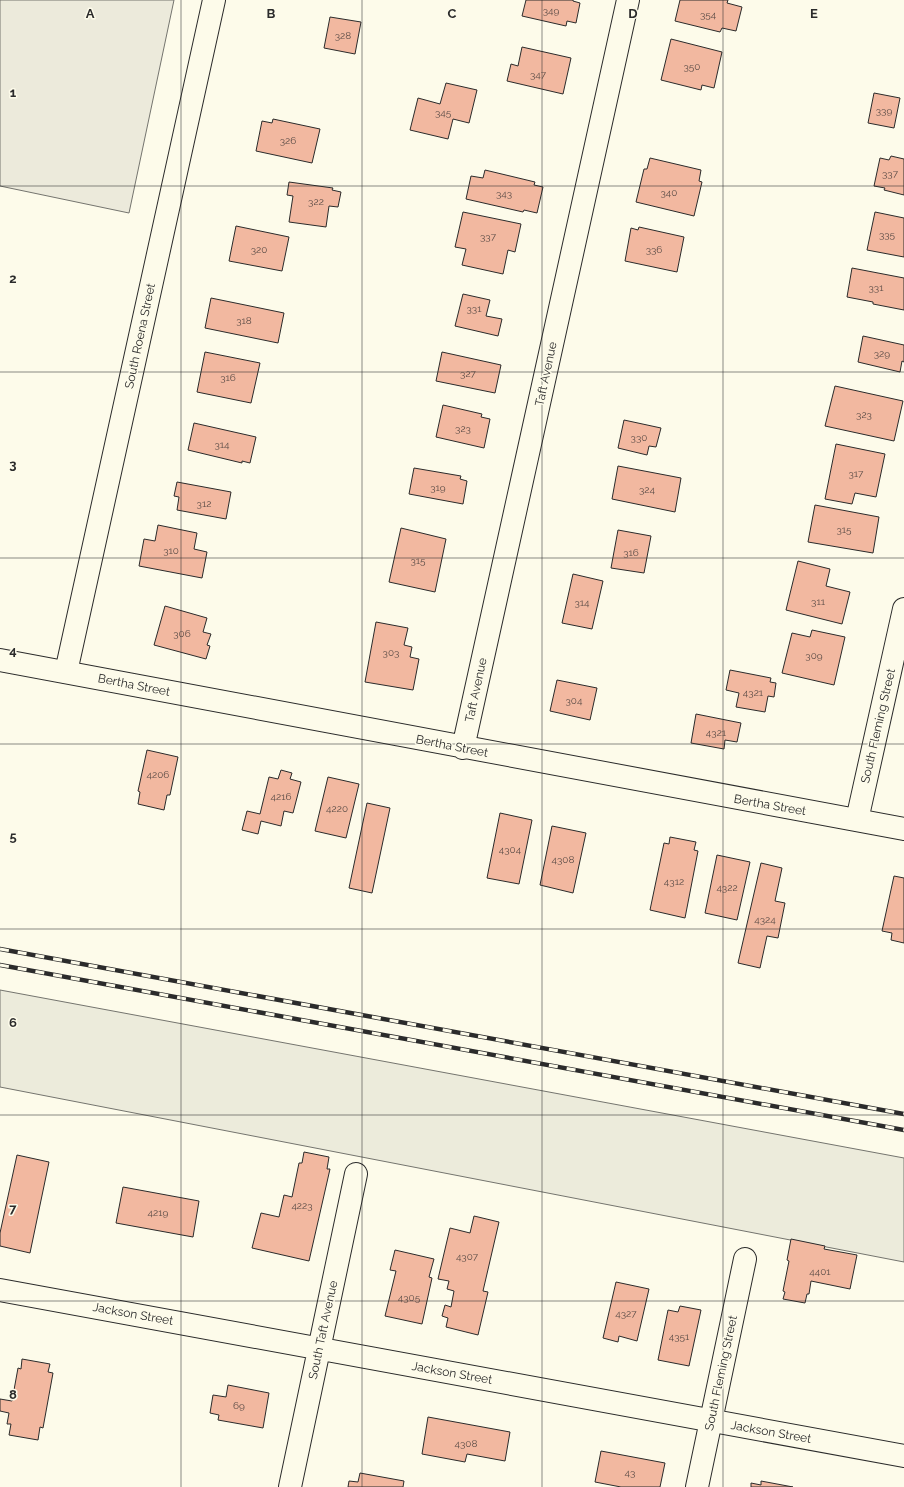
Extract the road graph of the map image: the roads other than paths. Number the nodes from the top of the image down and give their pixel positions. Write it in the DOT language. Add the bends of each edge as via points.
graph roads {
  1 [pos="214,0"];
  2 [pos="628,0"];
  3 [pos="904,609"];
  4 [pos="0,660"];
  5 [pos="66,672"];
  6 [pos="463,748"];
  7 [pos="857,820"];
  8 [pos="904,829"];
  9 [pos="356,1174"];
  10 [pos="745,1259"];
  11 [pos="0,1290"];
  12 [pos="320,1348"];
  13 [pos="711,1421"];
  14 [pos="904,1456"];
  15 [pos="290,1487"];
  16 [pos="697,1487"];
  1 -- 5 [label="street, South Roena Street"];
  2 -- 6 [label="street, Taft Avenue"];
  3 -- 7 [label="street, South Fleming Street"];
  4 -- 5 [label="street, Bertha Street"];
  5 -- 6 [label="street, Bertha Street"];
  6 -- 7 [label="street, Bertha Street"];
  7 -- 8 [label="street, Bertha Street"];
  9 -- 12 [label="street, South Taft Avenue"];
  10 -- 13 [label="street, South Fleming Street"];
  11 -- 12 [label="street, Jackson Street"];
  12 -- 13 [label="street, Jackson Street"];
  12 -- 15 [label="street, South Taft Avenue"];
  13 -- 14 [label="street, Jackson Street"];
  13 -- 16 [label="street, South Fleming Street"];
}
